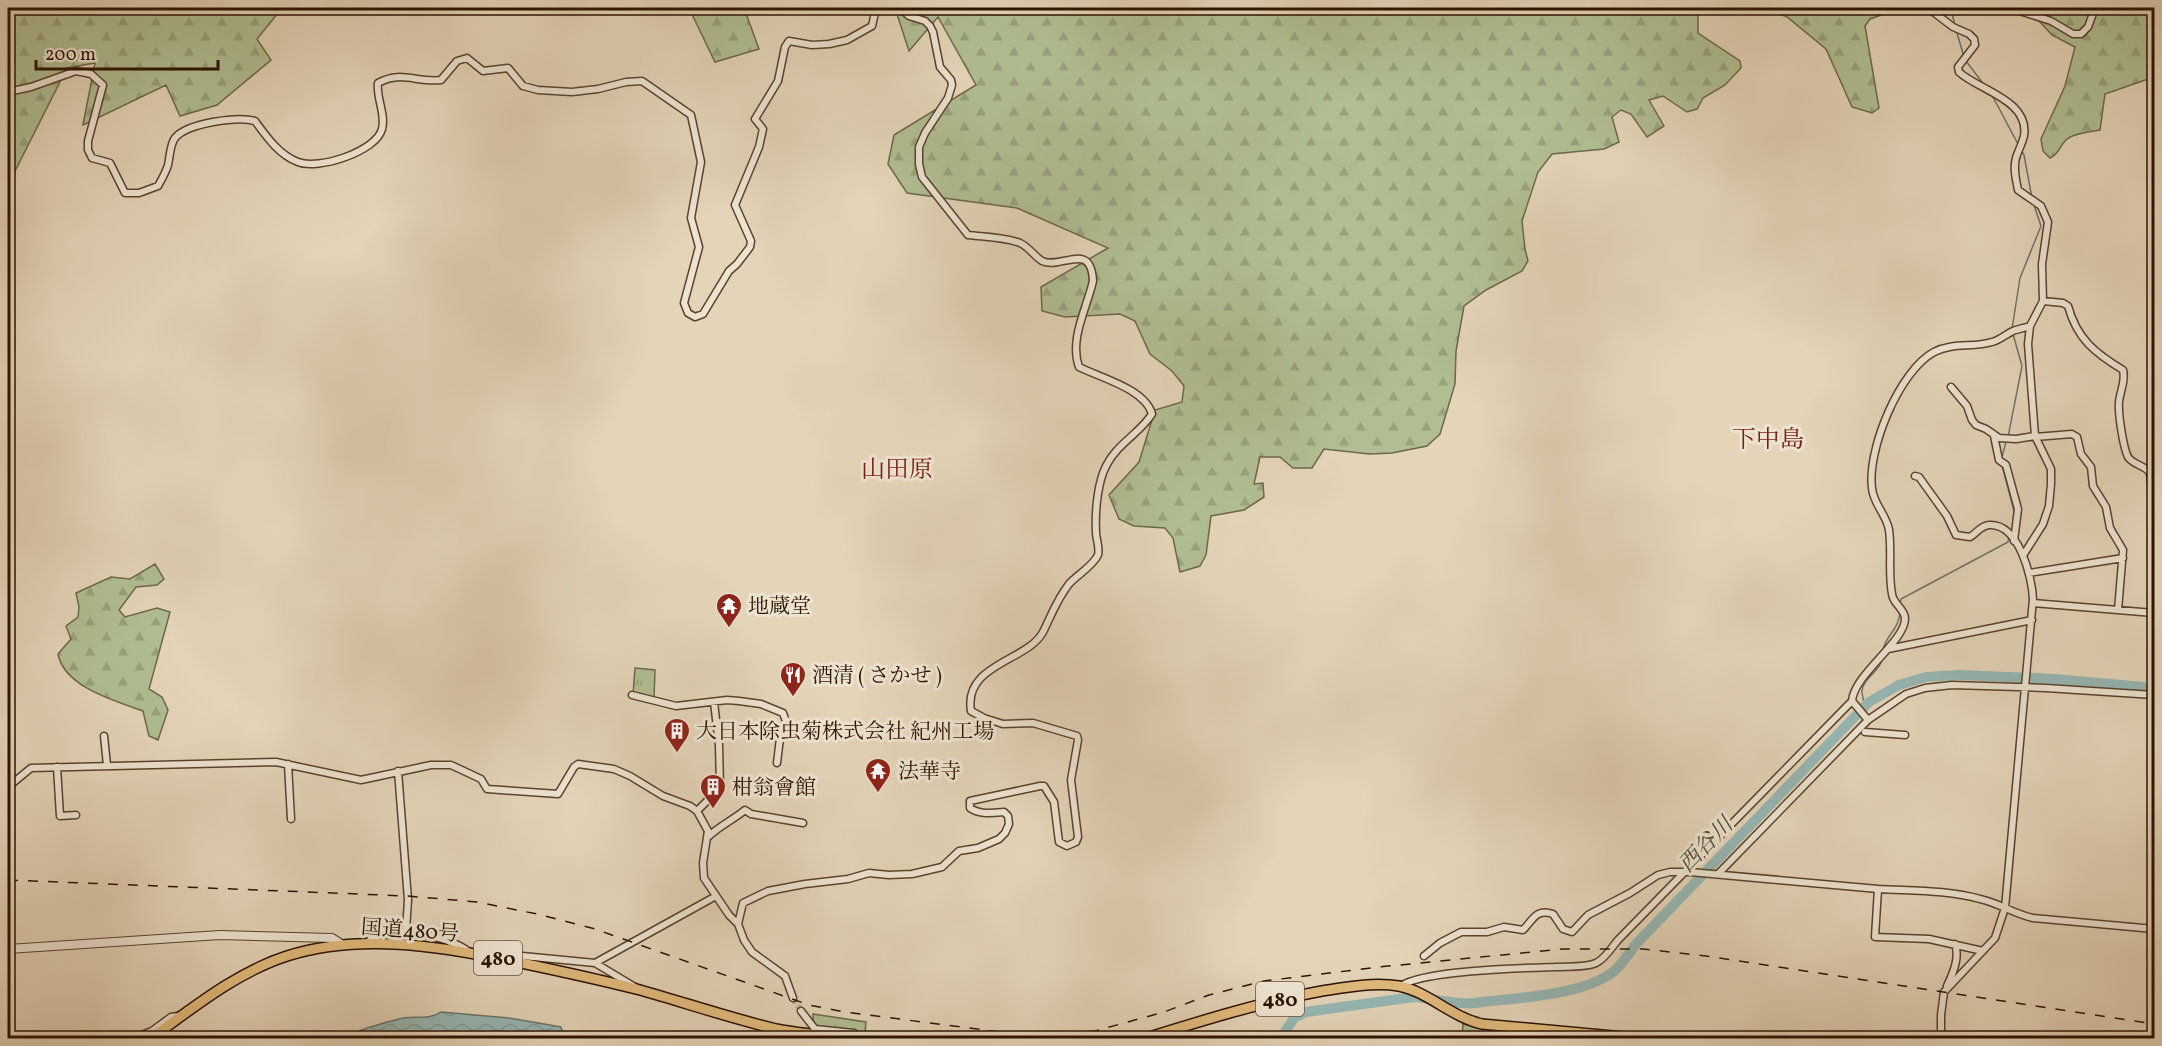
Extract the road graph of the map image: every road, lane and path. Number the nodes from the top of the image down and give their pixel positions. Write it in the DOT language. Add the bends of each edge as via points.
graph roads {
  1 [pos="876,8"];
  2 [pos="900,8"];
  3 [pos="1932,8"];
  4 [pos="2010,8"];
  5 [pos="2094,8"];
  6 [pos="8,92"];
  7 [pos="2043,301"];
  8 [pos="2030,326"];
  9 [pos="1951,387"];
  10 [pos="1994,436"];
  11 [pos="2035,436"];
  12 [pos="1915,476"];
  13 [pos="2154,507"];
  14 [pos="2014,541"];
  15 [pos="2024,554"];
  16 [pos="2123,558"];
  17 [pos="2030,573"];
  18 [pos="2033,603"];
  19 [pos="2118,610"];
  20 [pos="2154,613"];
  21 [pos="2031,620"];
  22 [pos="1887,649"];
  23 [pos="2025,688"];
  24 [pos="632,695"];
  25 [pos="2154,695"];
  26 [pos="1852,701"];
  27 [pos="714,702"];
  28 [pos="1868,720"];
  29 [pos="1865,732"];
  30 [pos="1905,735"];
  31 [pos="104,736"];
  32 [pos="777,763"];
  33 [pos="288,764"];
  34 [pos="107,765"];
  35 [pos="57,767"];
  36 [pos="398,771"];
  37 [pos="8,787"];
  38 [pos="697,811"];
  39 [pos="76,815"];
  40 [pos="291,819"];
  41 [pos="803,823"];
  42 [pos="708,837"];
  43 [pos="1688,872"];
  44 [pos="1716,874"];
  45 [pos="1878,889"];
  46 [pos="716,896"];
  47 [pos="2005,908"];
  48 [pos="738,924"];
  49 [pos="2154,929"];
  50 [pos="406,930"];
  51 [pos="368,942"];
  52 [pos="1955,944"];
  53 [pos="343,945"];
  54 [pos="8,949"];
  55 [pos="1983,951"];
  56 [pos="469,952"];
  57 [pos="1424,956"];
  58 [pos="490,957"];
  59 [pos="595,963"];
  60 [pos="1400,987"];
  61 [pos="639,990"];
  62 [pos="1944,992"];
  63 [pos="793,998"];
  64 [pos="801,1011"];
  65 [pos="182,1016"];
  66 [pos="134,1038"];
  67 [pos="151,1038"];
  68 [pos="861,1038"];
  69 [pos="1146,1038"];
  70 [pos="1635,1038"];
  71 [pos="1941,1038"];
  1 -- 6 [label="street" via="872,26 847,40 812,45 789,41 785,47 778,81 755,119 763,129 759,147 735,205 750,247 729,271 703,314 695,317 688,313 684,303 699,247 691,218 700,162 698,142 691,115 642,81 572,92 538,90 523,86 508,68 483,71 467,58 458,61 441,80 396,76 378,83 382,130 368,146 349,155 303,163 282,152 255,121 239,118 205,123 173,139 167,168 158,186 139,193 125,193 110,163 92,158 88,150 104,86 98,79 76,71"];
  2 -- 48 [label="street" via="930,26 940,67 952,85 920,147 922,177 968,235 1021,244 1049,263 1075,258 1088,263 1093,281 1075,345 1079,367 1144,399 1152,414 1115,452 1103,474 1096,513 1096,558 1053,607 1038,640 984,674 970,696 971,711 984,718 1003,724 1032,723 1077,736 1071,780 1078,837 1070,846 1059,842 1054,802 1044,786 975,798 969,805 972,811 1004,812 1008,816 1009,824 999,839 959,851 942,867 912,874 869,873 768,891 743,903"];
  3 -- 7 [label="street" via="1940,18 1974,39 1975,45 1958,67 1959,72 2006,101 2022,120 2024,136 2015,160 2018,190 2041,206 2048,222 2042,264"];
  4 -- 5 [label="street" via="2080,34 2088,27"];
  7 -- 8 [label="street"];
  7 -- 13 [label="street" via="2068,306 2071,319 2090,348 2123,370 2118,406 2127,454 2150,473"];
  8 -- 11 [label="street"];
  8 -- 22 [label="street" via="1995,342 1950,346 1932,354 1912,371 1887,415 1876,444 1872,488 1888,525 1892,597 1905,617"];
  9 -- 10 [label="street" via="1967,406 1974,424"];
  10 -- 11 [label="street"];
  10 -- 14 [label="street" via="2018,509"];
  11 -- 15 [label="street" via="2051,469 2050,497 2043,524"];
  11 -- 16 [label="street" via="2077,436 2081,454 2091,467 2093,487 2106,507"];
  12 -- 14 [label="street" via="1925,483 1956,535 1970,537 1990,525 2004,530"];
  14 -- 15 [label="street"];
  15 -- 17 [label="street"];
  16 -- 17 [label="street"];
  16 -- 19 [label="street"];
  17 -- 18 [label="street"];
  18 -- 19 [label="street"];
  18 -- 21 [label="street"];
  19 -- 20 [label="street"];
  21 -- 22 [label="street"];
  21 -- 23 [label="street"];
  22 -- 26 [label="street" via="1861,680"];
  23 -- 25 [label="street"];
  23 -- 28 [label="street" via="1952,685 1919,689 1899,697"];
  23 -- 47 [label="street"];
  24 -- 27 [label="street" via="676,706"];
  26 -- 28 [label="street"];
  26 -- 43 [label="street"];
  27 -- 32 [label="street" via="762,704 783,713 788,727 780,738"];
  27 -- 38 [label="street" via="720,788"];
  28 -- 44 [label="street"];
  29 -- 30 [label="street"];
  31 -- 34 [label="street"];
  33 -- 34 [label="street"];
  33 -- 36 [label="street" via="361,780"];
  33 -- 40 [label="street"];
  34 -- 35 [label="street"];
  35 -- 37 [label="street" via="29,768"];
  35 -- 39 [label="street" via="60,816"];
  36 -- 38 [label="street" via="451,765 481,779 487,789 558,794 574,767 614,769"];
  36 -- 50 [label="street" via="408,900"];
  38 -- 42 [label="street"];
  41 -- 42 [label="street" via="745,810"];
  42 -- 46 [label="street" via="703,872"];
  43 -- 44 [label="street"];
  43 -- 57 [label="street" via="1658,875 1588,915 1572,932 1566,931 1553,914 1541,912 1532,917 1524,930 1504,927 1487,932 1461,932"];
  43 -- 60 [label="street" via="1594,964 1492,969 1424,978"];
  44 -- 45 [label="street"];
  45 -- 47 [label="street" via="1969,896"];
  45 -- 52 [label="street" via="1875,937"];
  46 -- 48 [label="street"];
  46 -- 59 [label="street"];
  47 -- 49 [label="street" via="2032,918"];
  47 -- 55 [label="street" via="1995,938"];
  48 -- 63 [label="street" via="752,952 785,976"];
  50 -- 51 [label="street" via="377,936"];
  50 -- 56 [label="street"];
  51 -- 53 [label="highway, 国道480号 / 480"];
  51 -- 56 [label="highway, 国道480号 / 480"];
  52 -- 55 [label="street"];
  52 -- 62 [label="street" via="1956,961"];
  53 -- 54 [label="street" via="332,939 220,935"];
  53 -- 65 [label="highway, 国道480号 / 480" via="286,956 260,967"];
  55 -- 62 [label="street"];
  56 -- 58 [label="highway, 国道480号 / 480"];
  58 -- 59 [label="street" via="512,955"];
  58 -- 61 [label="highway, 国道480号 / 480"];
  59 -- 61 [label="street"];
  60 -- 69 [label="highway, 480" via="1365,985 1296,996"];
  60 -- 70 [label="highway, 480" via="1482,1024"];
  61 -- 68 [label="highway, 国道480号 / 480" via="777,1029"];
  62 -- 71 [label="street"];
  64 -- 68 [label="street" via="815,1029 857,1034"];
  65 -- 66 [label="street" via="171,1017"];
  65 -- 67 [label="highway, 国道480号 / 480"];
}
